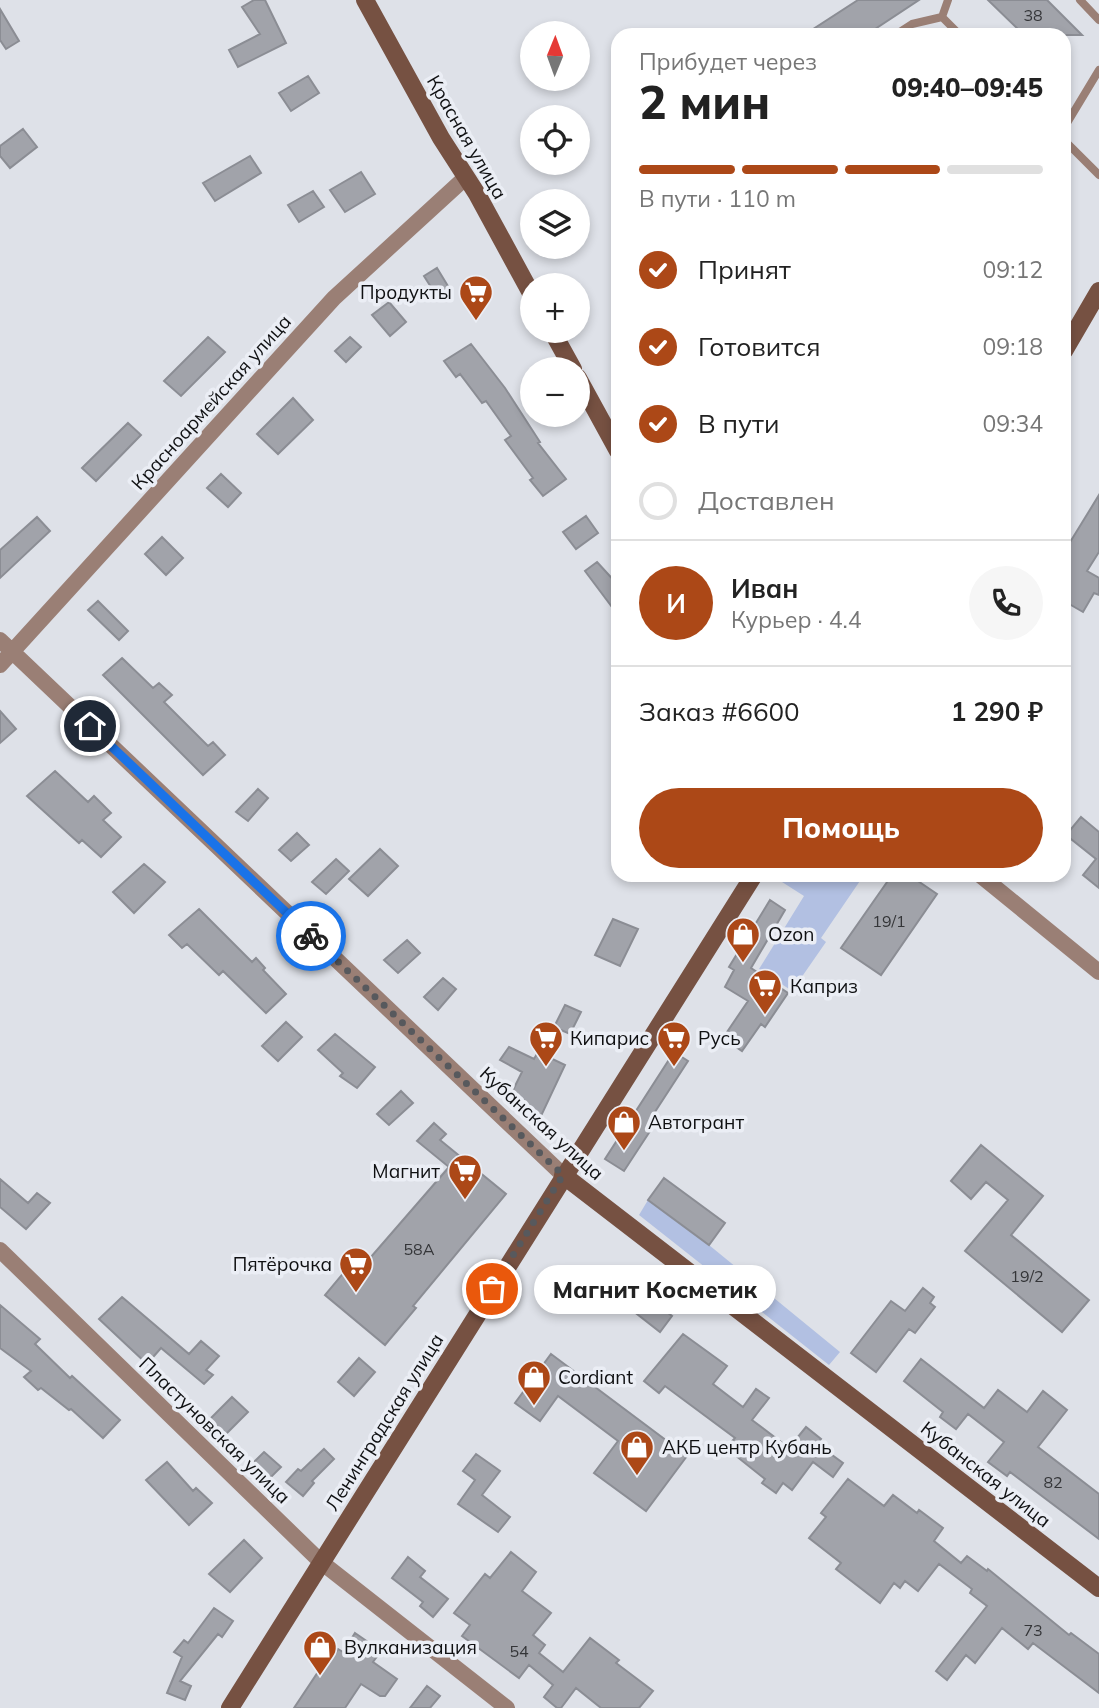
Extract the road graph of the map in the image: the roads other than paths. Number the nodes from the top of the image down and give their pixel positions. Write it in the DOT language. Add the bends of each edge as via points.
graph roads {
  1 [pos="365,0"];
  2 [pos="948,0"];
  3 [pos="1080,0"];
  4 [pos="942,17"];
  5 [pos="1099,20"];
  6 [pos="906,28"];
  7 [pos="953,28"];
  8 [pos="1099,70"];
  9 [pos="1071,116"];
  10 [pos="1071,147"];
  11 [pos="1099,175"];
  12 [pos="465,178"];
  13 [pos="520,273"];
  14 [pos="1099,291"];
  15 [pos="1071,339"];
  16 [pos="590,400"];
  17 [pos="611,438"];
  18 [pos="6,646"];
  19 [pos="0,664"];
  20 [pos="750,882"];
  21 [pos="989,882"];
  22 [pos="1099,972"];
  23 [pos="563,1175"];
  24 [pos="0,1250"];
  25 [pos="321,1562"];
  26 [pos="1099,1588"];
  27 [pos="230,1708"];
  28 [pos="507,1708"];
  1 -- 12 [label="street, Красная улица"];
  2 -- 4 [label="lane"];
  3 -- 5 [label="lane"];
  4 -- 6 [label="lane"];
  4 -- 7 [label="lane"];
  8 -- 9 [label="lane"];
  10 -- 11 [label="lane"];
  12 -- 13 [label="street, Красная улица"];
  12 -- 18 [label="street, Красноармейская улица" via="334,298"];
  14 -- 15 [label="street"];
  16 -- 17 [label="street"];
  18 -- 19 [label="street, Красноармейская улица"];
  18 -- 23 [label="street, Кубанская улица"];
  20 -- 23 [label="street, Ленинградская улица"];
  21 -- 22 [label="street"];
  23 -- 25 [label="street, Ленинградская улица"];
  23 -- 26 [label="street, Кубанская улица"];
  24 -- 25 [label="street, Пластуновская улица"];
  25 -- 27 [label="street, Ленинградская улица"];
  25 -- 28 [label="street, Пластуновская улица"];
}
